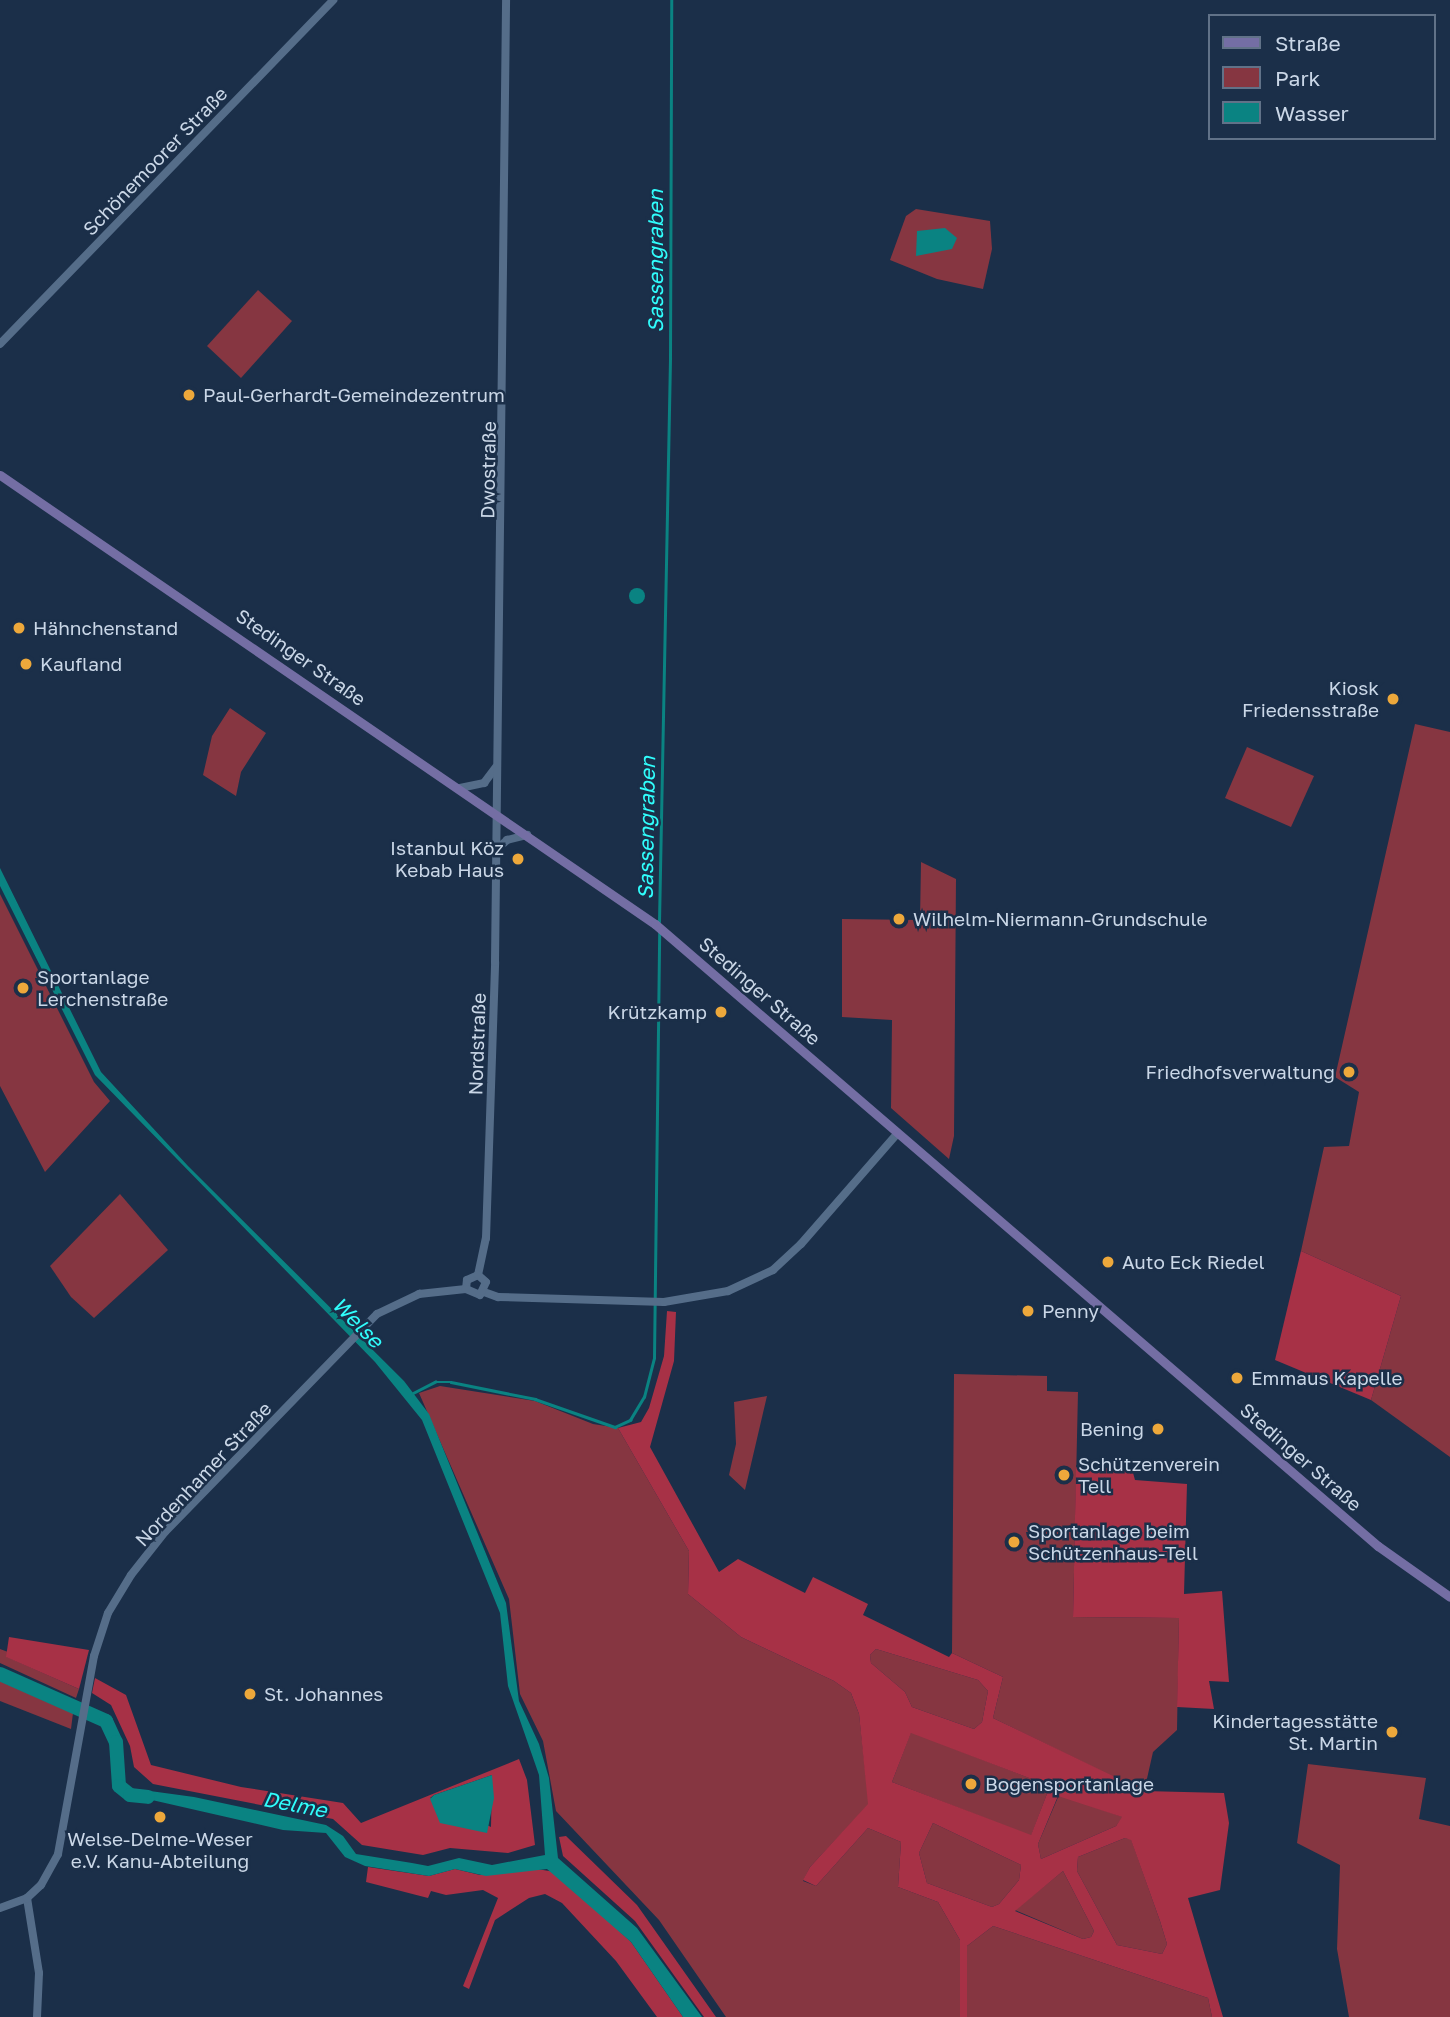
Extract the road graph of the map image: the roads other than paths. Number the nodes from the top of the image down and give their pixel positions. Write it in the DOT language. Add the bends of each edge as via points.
graph roads {
  1 [pos="332,0"];
  2 [pos="506,0"];
  3 [pos="0,344"];
  4 [pos="0,475"];
  5 [pos="498,765"];
  6 [pos="460,788"];
  7 [pos="497,813"];
  8 [pos="528,835"];
  9 [pos="496,850"];
  10 [pos="898,1133"];
  11 [pos="478,1275"];
  12 [pos="466,1289"];
  13 [pos="484,1292"];
  14 [pos="1450,1597"];
  15 [pos="27,1898"];
  16 [pos="0,1908"];
  17 [pos="37,2017"];
  1 -- 3 [label="street, Schönemoorer Straße"];
  2 -- 5 [label="street, Dwostraße"];
  4 -- 6 [label="main road, Stedinger Straße"];
  5 -- 6 [label="street" via="484,783"];
  5 -- 7 [label="street, Dwostraße"];
  6 -- 7 [label="main road, Stedinger Straße"];
  7 -- 8 [label="main road, Stedinger Straße"];
  7 -- 9 [label="street, Nordstraße"];
  8 -- 9 [label="street" via="507,840"];
  8 -- 10 [label="main road, Stedinger Straße" via="659,928"];
  9 -- 11 [label="street, Nordstraße" via="489,1171 486,1238"];
  10 -- 13 [label="street, Nordenhamer Straße" via="773,1270 713,1296 655,1302 498,1297"];
  10 -- 14 [label="main road, Stedinger Straße" via="1370,1539"];
  11 -- 12 [label="street" via="467,1280"];
  11 -- 13 [label="street" via="486,1282"];
  12 -- 13 [label="street, Nordenhamer Straße" via="475,1296"];
  12 -- 15 [label="street, Nordenhamer Straße" via="393,1303 361,1330 165,1532 131,1575 104,1624 58,1854 44,1881"];
  15 -- 16 [label="street"];
  15 -- 17 [label="street" via="39,1973"];
}
